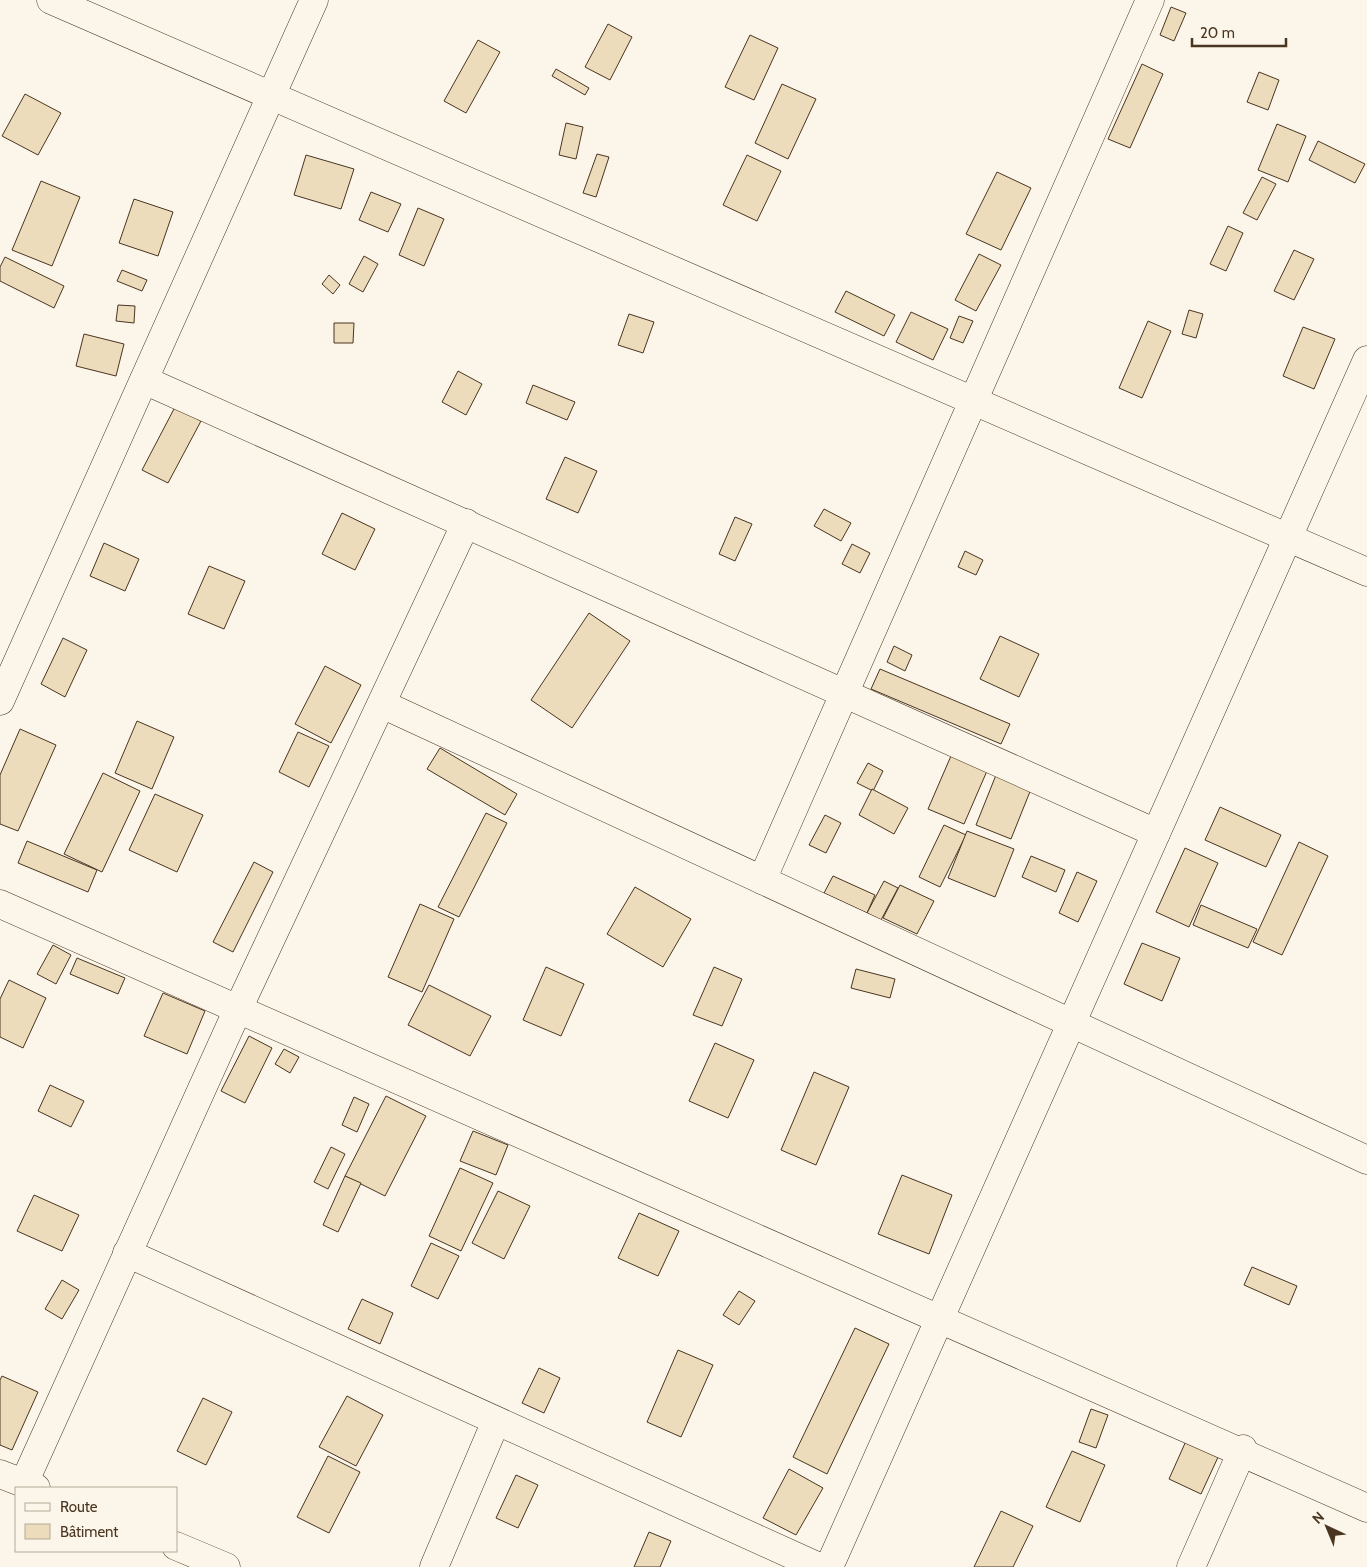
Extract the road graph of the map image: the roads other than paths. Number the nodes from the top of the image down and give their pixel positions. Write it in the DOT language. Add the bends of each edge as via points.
graph roads {
  1 [pos="51,0"];
  2 [pos="314,0"];
  3 [pos="1150,0"];
  4 [pos="272,96"];
  5 [pos="1367,360"];
  6 [pos="144,380"];
  7 [pos="973,401"];
  8 [pos="466,523"];
  9 [pos="1287,538"];
  10 [pos="1367,572"];
  11 [pos="844,693"];
  12 [pos="0,701"];
  13 [pos="382,704"];
  14 [pos="1156,832"];
  15 [pos="762,880"];
  16 [pos="0,904"];
  17 [pos="238,1009"];
  18 [pos="1071,1023"];
  19 [pos="1367,1160"];
  20 [pos="127,1253"];
  21 [pos="939,1319"];
  22 [pos="496,1421"];
  23 [pos="1242,1451"];
  24 [pos="20,1482"];
  25 [pos="1367,1508"];
  26 [pos="178,1547"];
  27 [pos="226,1567"];
  28 [pos="434,1567"];
  29 [pos="819,1567"];
  30 [pos="829,1567"];
  31 [pos="1191,1567"];
  1 -- 4 [label="street"];
  2 -- 4 [label="street"];
  3 -- 7 [label="street"];
  4 -- 6 [label="street"];
  4 -- 7 [label="street"];
  5 -- 9 [label="street"];
  6 -- 8 [label="street"];
  6 -- 12 [label="street"];
  7 -- 9 [label="street"];
  7 -- 11 [label="street"];
  8 -- 11 [label="street"];
  8 -- 13 [label="street"];
  9 -- 10 [label="street"];
  9 -- 14 [label="street"];
  11 -- 14 [label="street"];
  11 -- 15 [label="street"];
  13 -- 15 [label="street"];
  13 -- 17 [label="street"];
  14 -- 18 [label="street"];
  15 -- 18 [label="street"];
  16 -- 17 [label="street"];
  17 -- 20 [label="street"];
  17 -- 21 [label="street"];
  18 -- 19 [label="street"];
  18 -- 21 [label="street"];
  20 -- 22 [label="street"];
  20 -- 24 [label="street"];
  21 -- 23 [label="street"];
  21 -- 30 [label="street"];
  22 -- 28 [label="street"];
  22 -- 29 [label="street"];
  23 -- 25 [label="street"];
  23 -- 31 [label="street"];
  26 -- 27 [label="street"];
}
